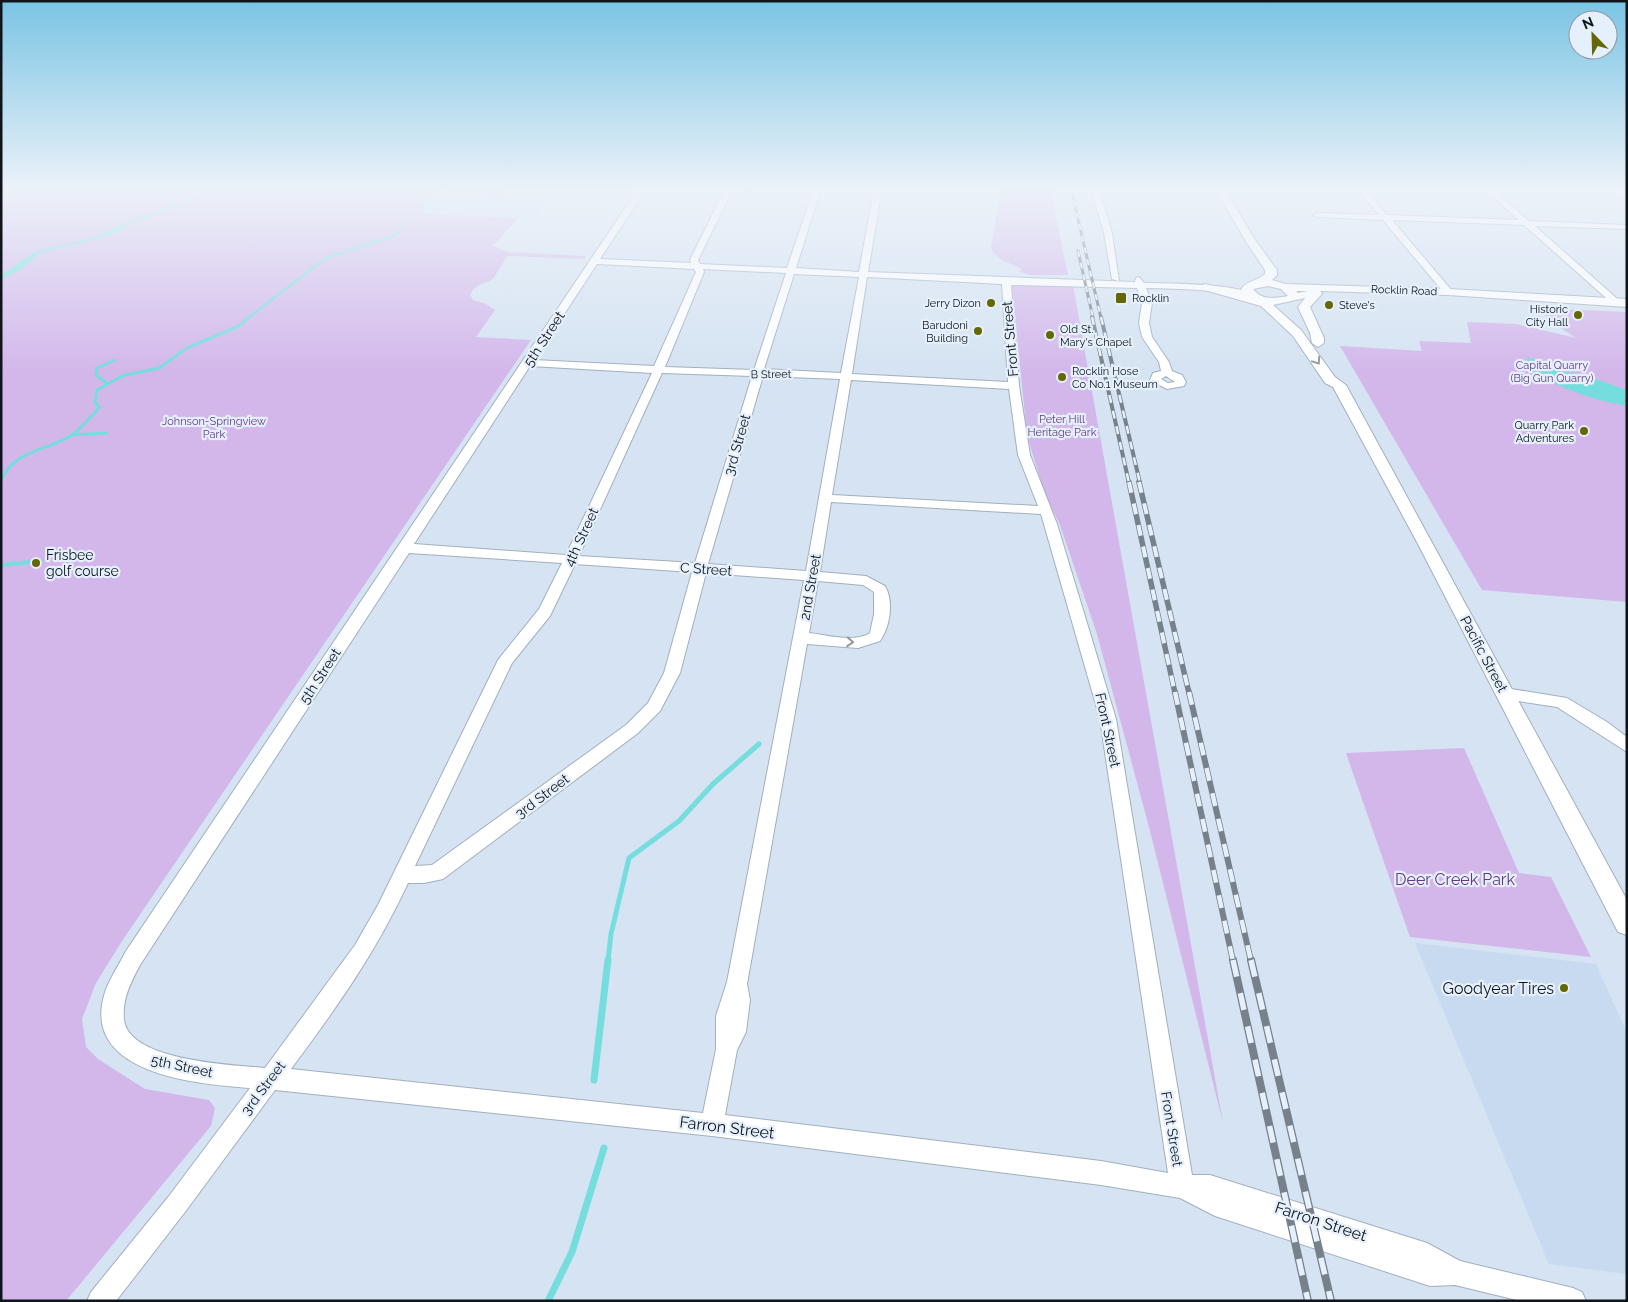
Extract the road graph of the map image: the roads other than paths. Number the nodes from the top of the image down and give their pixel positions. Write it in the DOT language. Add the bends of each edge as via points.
graph roads {
  1 [pos="601,250"];
  2 [pos="699,250"];
  3 [pos="797,250"];
  4 [pos="867,250"];
  5 [pos="1111,250"];
  6 [pos="1257,250"];
  7 [pos="1270,250"];
  8 [pos="1413,250"];
  9 [pos="1559,250"];
  10 [pos="594,261"];
  11 [pos="698,266"];
  12 [pos="790,271"];
  13 [pos="863,275"];
  14 [pos="1116,279"];
  15 [pos="1284,280"];
  16 [pos="1006,281"];
  17 [pos="1140,282"];
  18 [pos="1205,287"];
  19 [pos="1448,292"];
  20 [pos="1258,294"];
  21 [pos="1316,294"];
  22 [pos="1405,296"];
  23 [pos="1523,298"];
  24 [pos="1289,299"];
  25 [pos="1622,303"];
  26 [pos="1318,342"];
  27 [pos="528,363"];
  28 [pos="658,370"];
  29 [pos="758,373"];
  30 [pos="1167,374"];
  31 [pos="845,376"];
  32 [pos="1014,386"];
  33 [pos="1339,386"];
  34 [pos="824,498"];
  35 [pos="1045,510"];
  36 [pos="404,548"];
  37 [pos="570,559"];
  38 [pos="700,568"];
  39 [pos="812,576"];
  40 [pos="801,638"];
  41 [pos="1505,694"];
  42 [pos="1627,746"];
  43 [pos="402,874"];
  44 [pos="1627,924"];
  45 [pos="270,1079"];
  46 [pos="712,1125"];
  47 [pos="1182,1187"];
  48 [pos="100,1301"];
  49 [pos="1573,1301"];
  1 -- 10 [label="street, 5th Street"];
  2 -- 11 [label="street, 4th Street" via="694,260"];
  3 -- 12 [label="street, 3rd Street"];
  4 -- 13 [label="street, 2nd Street"];
  5 -- 14 [label="street"];
  6 -- 20 [label="main road" via="1271,270"];
  7 -- 15 [label="main road"];
  8 -- 19 [label="street"];
  9 -- 25 [label="street"];
  10 -- 11 [label="street"];
  10 -- 27 [label="street, 5th Street"];
  11 -- 12 [label="street"];
  11 -- 28 [label="street, 4th Street" via="700,272"];
  12 -- 13 [label="street"];
  12 -- 29 [label="street, 3rd Street"];
  13 -- 16 [label="street"];
  13 -- 31 [label="street, 2nd Street"];
  14 -- 16 [label="street"];
  14 -- 17 [label="street"];
  15 -- 19 [label="main road, Rocklin Road" via="1372,289"];
  15 -- 20 [label="main road, Rocklin Road"];
  15 -- 24 [label="main road"];
  16 -- 17 [label="street"];
  16 -- 32 [label="street, Front Street"];
  17 -- 18 [label="street"];
  17 -- 20 [label="street"];
  17 -- 30 [label="street" via="1148,302 1144,323 1146,337 1164,362"];
  18 -- 20 [label="main road"];
  18 -- 20 [label="street"];
  19 -- 22 [label="main road" via="1445,295"];
  19 -- 23 [label="main road, Rocklin Road"];
  20 -- 24 [label="main road"];
  20 -- 33 [label="main road, Pacific Street, one-way" via="1297,333 1330,380"];
  21 -- 22 [label="main road, Rocklin Road"];
  21 -- 24 [label="main road, Rocklin Road"];
  21 -- 26 [label="main road" via="1304,307 1318,332"];
  22 -- 23 [label="main road, Rocklin Road" via="1509,302"];
  23 -- 25 [label="main road, Rocklin Road"];
  24 -- 26 [label="main road, Pacific Street" via="1290,316"];
  26 -- 33 [label="main road, Pacific Street" via="1342,381"];
  27 -- 28 [label="street, B Street"];
  27 -- 36 [label="street, 5th Street"];
  28 -- 29 [label="street, B Street"];
  28 -- 37 [label="street, 4th Street"];
  29 -- 31 [label="street, B Street"];
  29 -- 38 [label="street, 3rd Street"];
  31 -- 32 [label="street, B Street"];
  31 -- 34 [label="street, 2nd Street"];
  32 -- 35 [label="street, Front Street" via="1024,455"];
  33 -- 41 [label="main road, Pacific Street"];
  34 -- 35 [label="street"];
  34 -- 39 [label="street, 2nd Street"];
  35 -- 47 [label="street, Front Street" via="1108,719"];
  36 -- 37 [label="street, C Street"];
  36 -- 45 [label="street, 5th Street" via="158,918 115,994 113,1020 118,1036 126,1047 141,1057 233,1076"];
  37 -- 38 [label="street, C Street"];
  37 -- 43 [label="street, 4th Street" via="545,612 506,660"];
  38 -- 39 [label="street, C Street"];
  38 -- 43 [label="street, 3rd Street" via="672,673 662,696 644,718 436,873"];
  39 -- 40 [label="street, 2nd Street"];
  40 -- 39 [label="street, C Street, one-way" via="863,642 874,638 879,629 883,594 877,585"];
  40 -- 46 [label="street, 2nd Street" via="737,984 738,1016 727,1048"];
  41 -- 42 [label="street" via="1561,702"];
  41 -- 44 [label="main road, Pacific Street"];
  43 -- 45 [label="street, 3rd Street" via="362,952"];
  45 -- 46 [label="street, Farron Street"];
  45 -- 48 [label="street, 3rd Street"];
  46 -- 47 [label="street, Farron Street" via="1101,1173"];
  47 -- 49 [label="street, Farron Street" via="1215,1204 1430,1273 1454,1272"];
}
